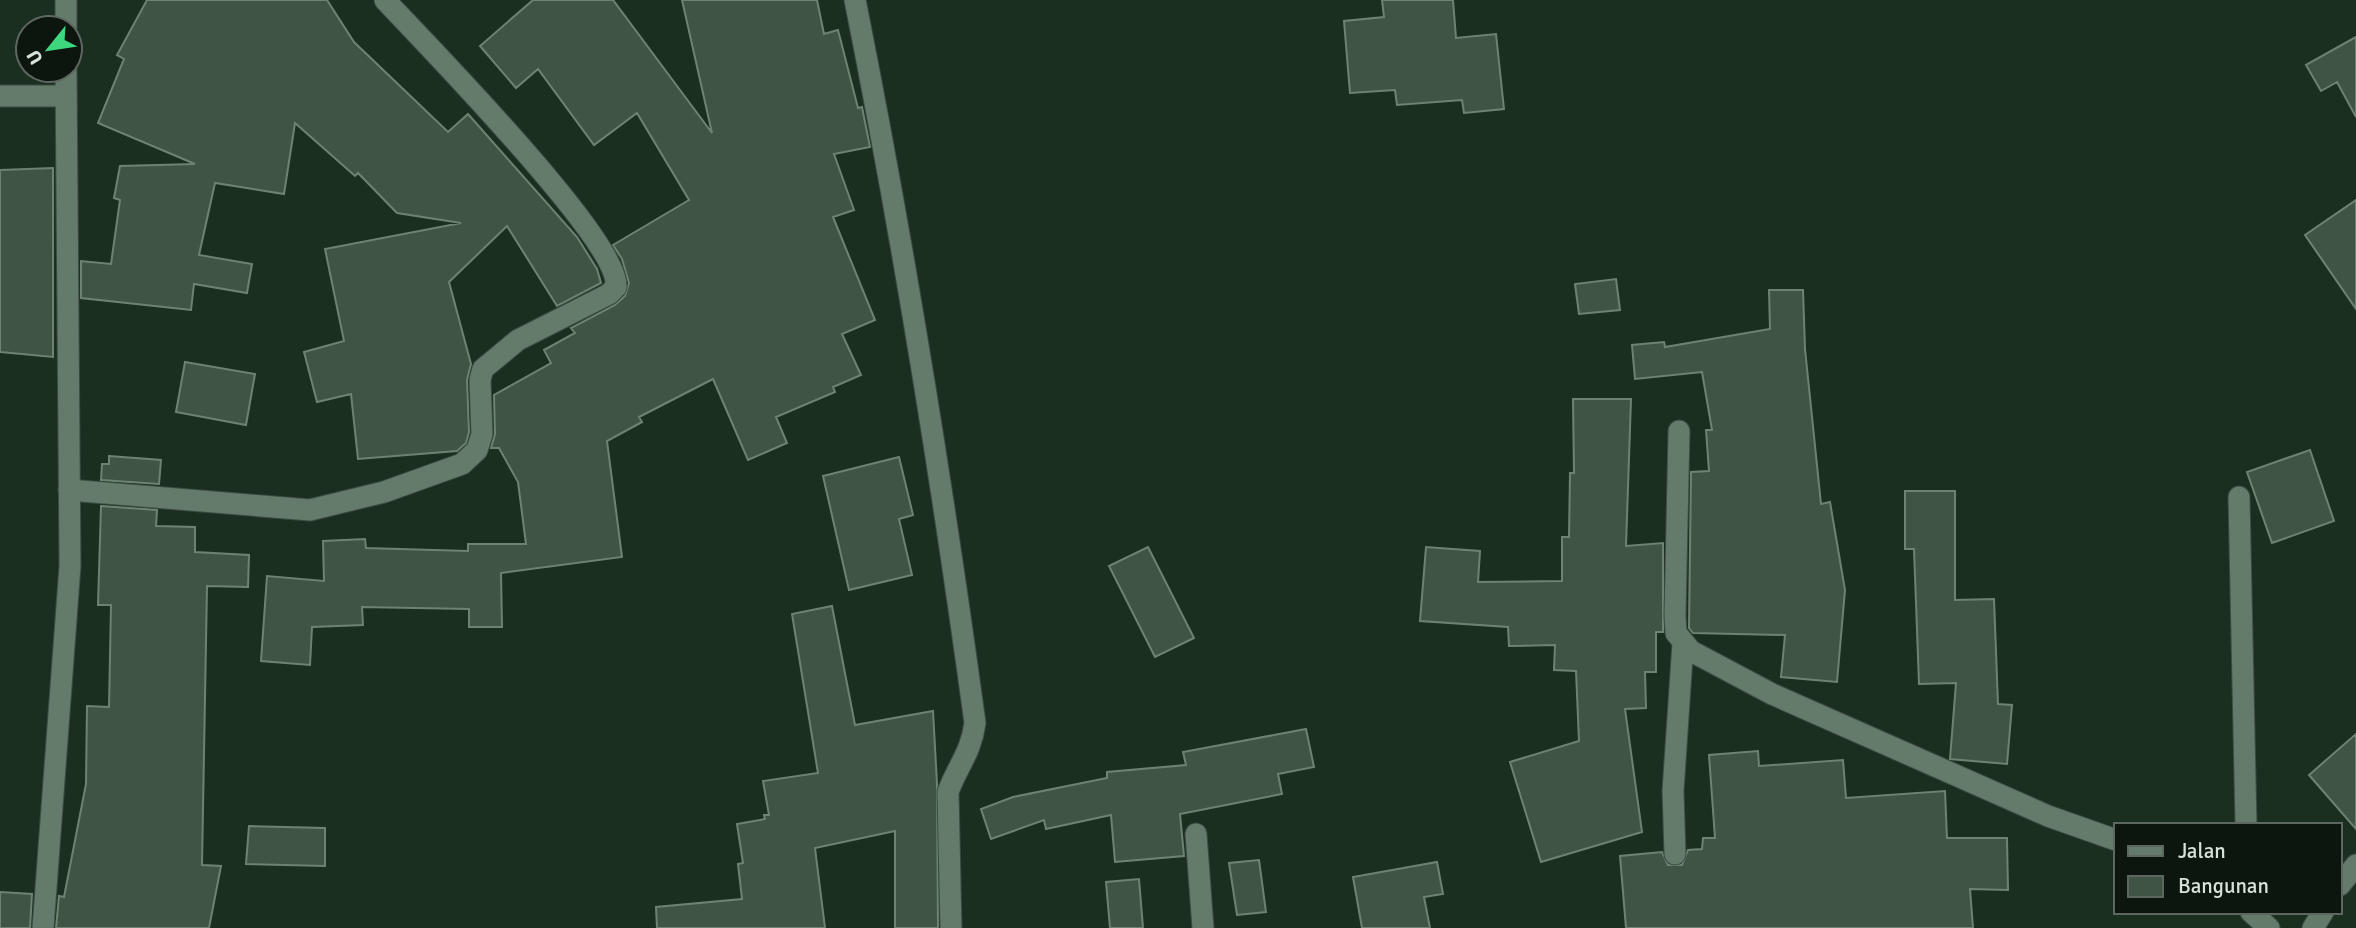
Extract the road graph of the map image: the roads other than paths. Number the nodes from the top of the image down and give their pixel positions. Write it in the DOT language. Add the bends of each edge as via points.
graph roads {
  1 [pos="385,0"];
  2 [pos="855,0"];
  3 [pos="66,84"];
  4 [pos="0,96"];
  5 [pos="66,96"];
  6 [pos="1679,431"];
  7 [pos="69,490"];
  8 [pos="2239,497"];
  9 [pos="1683,643"];
  10 [pos="2246,823"];
  11 [pos="1196,834"];
  12 [pos="2114,839"];
  13 [pos="1675,854"];
  14 [pos="2356,864"];
  15 [pos="2342,882"];
  16 [pos="2252,914"];
  17 [pos="43,928"];
  18 [pos="951,928"];
  19 [pos="1203,928"];
  20 [pos="2269,928"];
  1 -- 7 [label="street" via="578,216 614,270 616,287 518,340 483,369 482,434 477,450 462,464 384,492 310,510"];
  2 -- 18 [label="street" via="942,481 975,723 972,746 948,792"];
  3 -- 5 [label="street"];
  4 -- 5 [label="street"];
  5 -- 7 [label="street"];
  6 -- 9 [label="street" via="1675,616 1676,633"];
  7 -- 17 [label="street" via="70,566"];
  8 -- 10 [label="street"];
  9 -- 12 [label="street" via="1772,694 2048,816"];
  9 -- 13 [label="street" via="1673,791"];
  11 -- 19 [label="street"];
  14 -- 15 [label="street"];
  16 -- 20 [label="street"];
}
